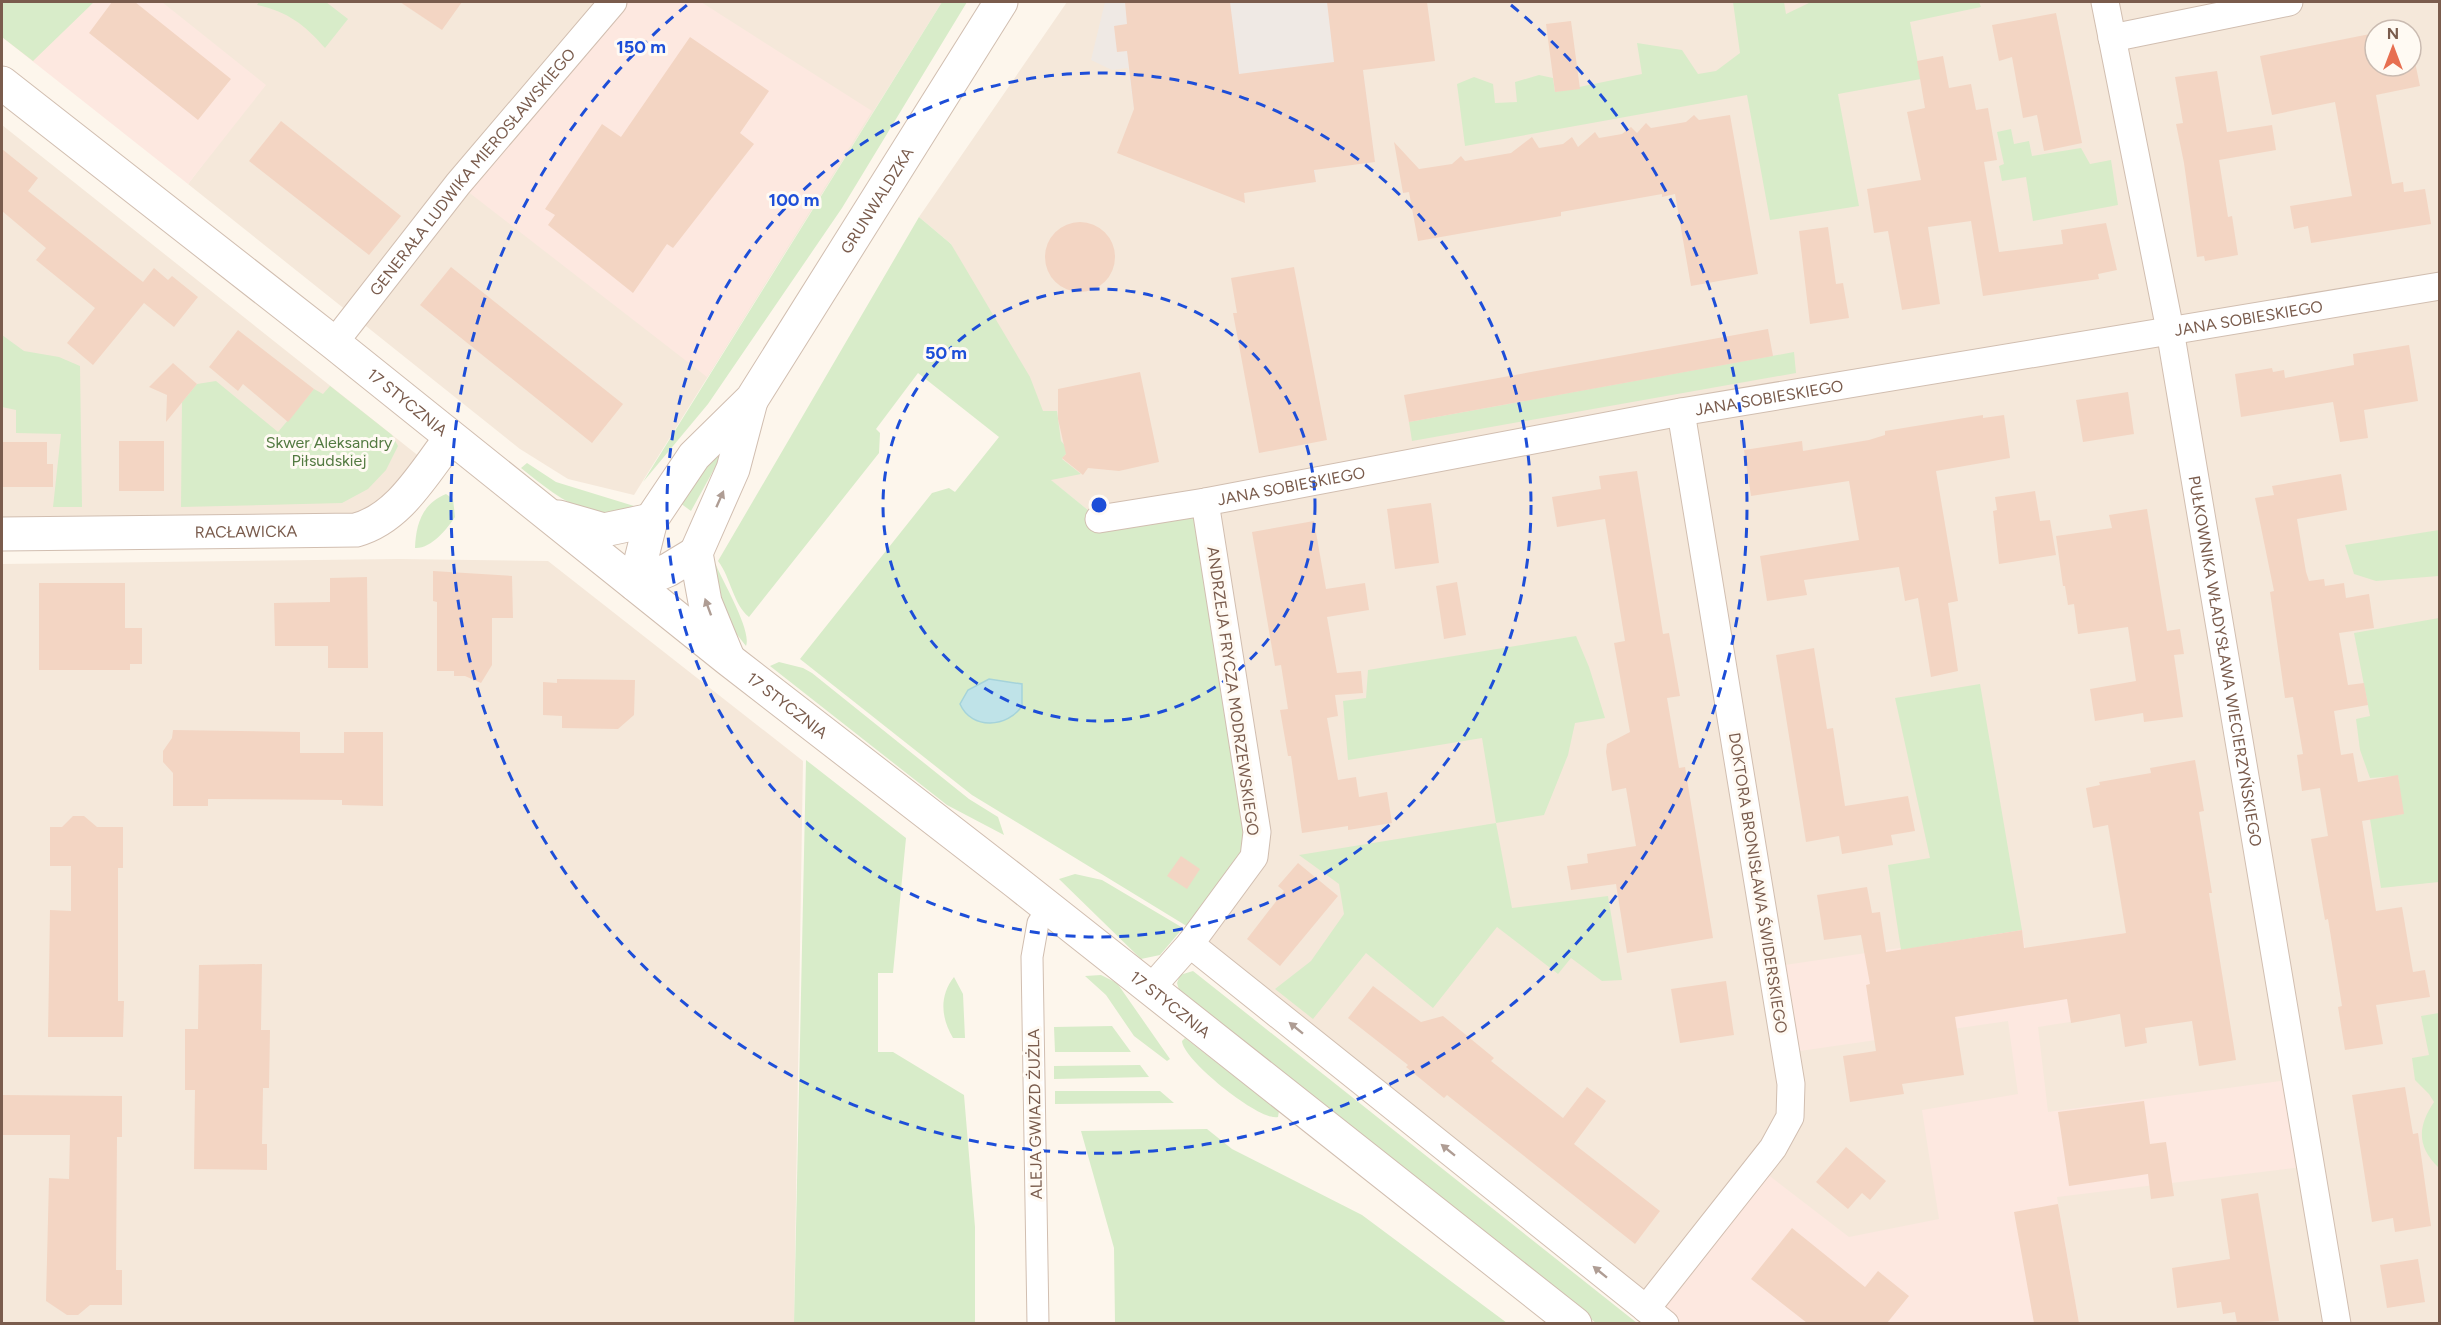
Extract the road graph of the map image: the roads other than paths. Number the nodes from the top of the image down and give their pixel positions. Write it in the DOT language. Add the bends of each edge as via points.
graph roads {
  1 [pos="613,2"];
  2 [pos="1001,2"];
  3 [pos="2105,2"];
  4 [pos="2289,2"];
  5 [pos="2112,38"];
  6 [pos="2,83"];
  7 [pos="2439,286"];
  8 [pos="2170,330"];
  9 [pos="334,343"];
  10 [pos="752,399"];
  11 [pos="1681,412"];
  12 [pos="451,438"];
  13 [pos="1205,502"];
  14 [pos="544,513"];
  15 [pos="1099,519"];
  16 [pos="651,520"];
  17 [pos="2,534"];
  18 [pos="696,553"];
  19 [pos="635,584"];
  20 [pos="728,659"];
  21 [pos="1048,908"];
  22 [pos="1191,944"];
  23 [pos="1151,988"];
  24 [pos="1655,1316"];
  25 [pos="1038,1323"];
  26 [pos="1575,1323"];
  27 [pos="2337,1323"];
  1 -- 9 [label="street, GENERAŁA LUDWIKA MIEROSŁAWSKIEGO" via="458,184"];
  2 -- 10 [label="street, GRUNWALDZKA"];
  3 -- 5 [label="street, PUŁKOWNIKA WŁADYSŁAWA WIECIERZYŃSKIEGO"];
  4 -- 5 [label="street"];
  5 -- 8 [label="street, PUŁKOWNIKA WŁADYSŁAWA WIECIERZYŃSKIEGO"];
  6 -- 9 [label="street, 17 STYCZNIA"];
  7 -- 8 [label="street, JANA SOBIESKIEGO"];
  8 -- 11 [label="street, JANA SOBIESKIEGO"];
  8 -- 27 [label="street, PUŁKOWNIKA WŁADYSŁAWA WIECIERZYŃSKIEGO"];
  9 -- 12 [label="street, 17 STYCZNIA"];
  10 -- 16 [label="street, GRUNWALDZKA" via="694,456"];
  18 -- 10 [label="street, GRUNWALDZKA, one-way" via="733,470"];
  11 -- 13 [label="street, JANA SOBIESKIEGO"];
  11 -- 24 [label="street, DOKTORA BRONISŁAWA ŚWIDERSKIEGO" via="1791,1084 1790,1117 1773,1148"];
  12 -- 14 [label="street, 17 STYCZNIA"];
  12 -- 17 [label="street, RACŁAWICKA" via="396,508 377,522 356,530"];
  13 -- 15 [label="street, JANA SOBIESKIEGO"];
  13 -- 22 [label="street, ANDRZEJA FRYCZA MODRZEWSKIEGO" via="1257,832 1254,857"];
  14 -- 16 [label="street" via="604,530"];
  14 -- 19 [label="street, 17 STYCZNIA"];
  16 -- 19 [label="street, GRUNWALDZKA"];
  18 -- 19 [label="street"];
  20 -- 18 [label="street, one-way" via="705,602"];
  19 -- 20 [label="street, 17 STYCZNIA"];
  20 -- 21 [label="street, 17 STYCZNIA"];
  21 -- 23 [label="street, 17 STYCZNIA"];
  21 -- 25 [label="street, ALEJA GWIAZD ŻUŻLA" via="1038,923 1032,957"];
  22 -- 23 [label="street, ANDRZEJA FRYCZA MODRZEWSKIEGO"];
  24 -- 22 [label="street, one-way"];
  23 -- 26 [label="street, 17 STYCZNIA"];
}
